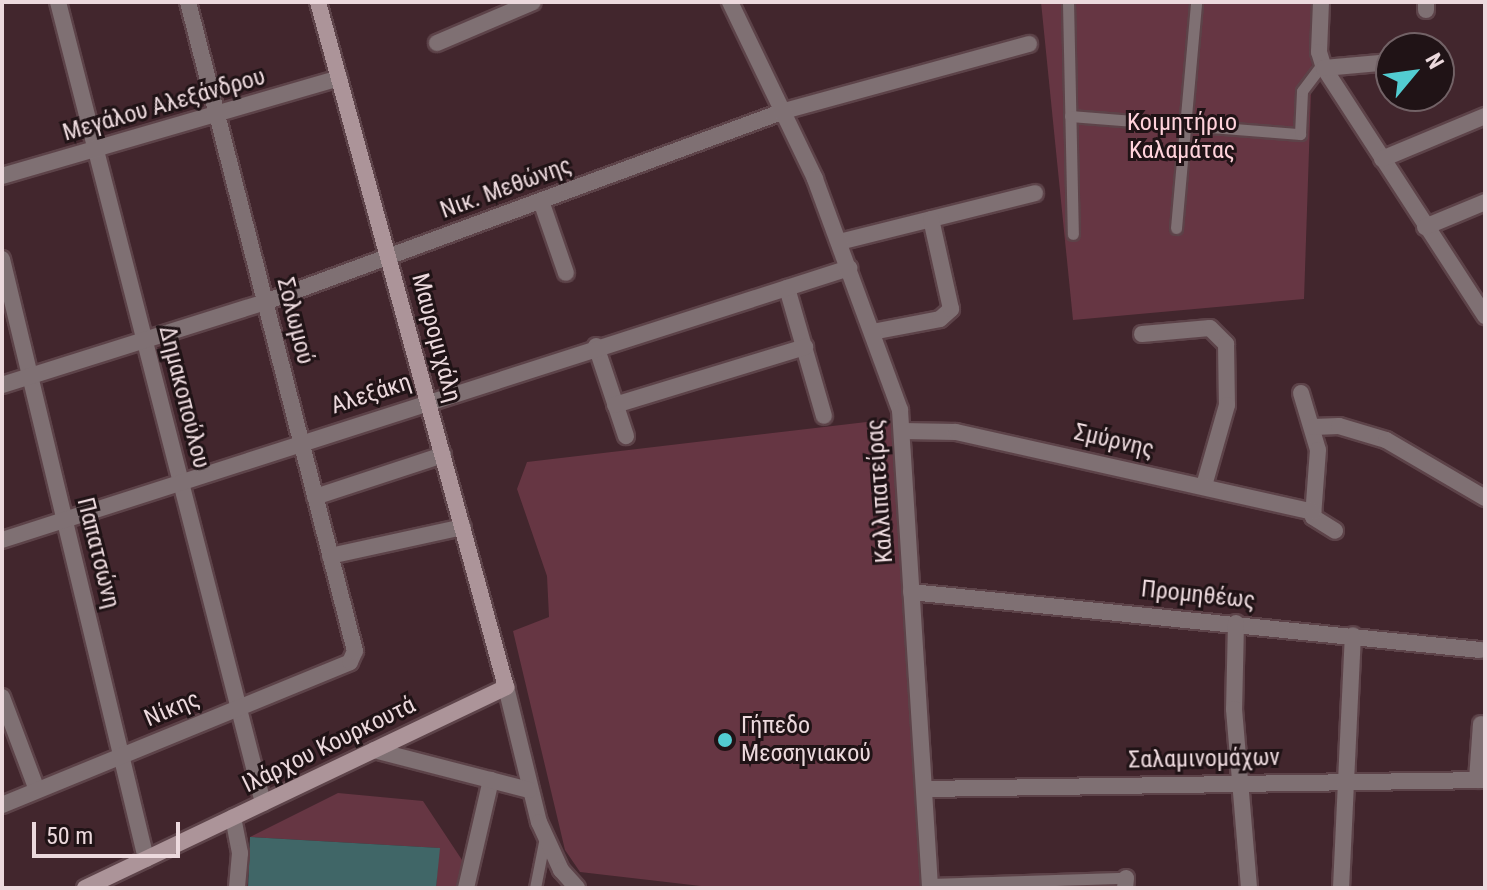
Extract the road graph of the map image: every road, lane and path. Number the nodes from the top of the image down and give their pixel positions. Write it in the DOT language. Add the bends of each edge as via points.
graph roads {
  1 [pos="58,2"];
  2 [pos="188,2"];
  3 [pos="318,2"];
  4 [pos="533,2"];
  5 [pos="730,2"];
  6 [pos="1068,2"];
  7 [pos="1196,2"];
  8 [pos="1321,2"];
  9 [pos="505,9"];
  10 [pos="437,43"];
  11 [pos="1029,44"];
  12 [pos="1375,63"];
  13 [pos="1323,66"];
  14 [pos="339,78"];
  15 [pos="784,111"];
  16 [pos="217,114"];
  17 [pos="1070,116"];
  18 [pos="1485,116"];
  19 [pos="1185,126"];
  20 [pos="96,150"];
  21 [pos="1382,159"];
  22 [pos="2,176"];
  23 [pos="1035,193"];
  24 [pos="541,201"];
  25 [pos="1485,202"];
  26 [pos="931,219"];
  27 [pos="1425,227"];
  28 [pos="1176,228"];
  29 [pos="1073,234"];
  30 [pos="839,242"];
  31 [pos="390,257"];
  32 [pos="2,259"];
  33 [pos="849,268"];
  34 [pos="566,273"];
  35 [pos="787,288"];
  36 [pos="265,302"];
  37 [pos="1485,316"];
  38 [pos="872,332"];
  39 [pos="1142,334"];
  40 [pos="145,339"];
  41 [pos="596,346"];
  42 [pos="805,347"];
  43 [pos="30,376"];
  44 [pos="2,385"];
  45 [pos="1301,393"];
  46 [pos="427,401"];
  47 [pos="615,405"];
  48 [pos="824,416"];
  49 [pos="1313,427"];
  50 [pos="903,431"];
  51 [pos="626,436"];
  52 [pos="301,443"];
  53 [pos="443,455"];
  54 [pos="180,482"];
  55 [pos="1204,486"];
  56 [pos="315,497"];
  57 [pos="1485,498"];
  58 [pos="1313,512"];
  59 [pos="65,520"];
  60 [pos="463,527"];
  61 [pos="1335,531"];
  62 [pos="2,540"];
  63 [pos="330,556"];
  64 [pos="911,592"];
  65 [pos="1236,623"];
  66 [pos="1353,635"];
  67 [pos="1480,650"];
  68 [pos="355,651"];
  69 [pos="506,687"];
  70 [pos="2,697"];
  71 [pos="238,707"];
  72 [pos="1481,724"];
  73 [pos="374,750"];
  74 [pos="122,756"];
  75 [pos="491,780"];
  76 [pos="1345,780"];
  77 [pos="1481,780"];
  78 [pos="1241,782"];
  79 [pos="924,789"];
  80 [pos="37,790"];
  81 [pos="529,790"];
  82 [pos="263,803"];
  83 [pos="2,805"];
  84 [pos="233,817"];
  85 [pos="545,837"];
  86 [pos="146,859"];
  87 [pos="1125,883"];
  88 [pos="930,886"];
  89 [pos="85,888"];
  90 [pos="237,888"];
  91 [pos="466,888"];
  92 [pos="535,888"];
  93 [pos="577,888"];
  94 [pos="1249,888"];
  95 [pos="1341,888"];
  1 -- 20 [label="street, Δημακοπούλου"];
  2 -- 16 [label="street, Σολωμού"];
  3 -- 14 [label="main road, Μαυρομιχάλη"];
  4 -- 9 [label="street"];
  5 -- 15 [label="street, Καλλιπατείρας"];
  6 -- 17 [label="lane"];
  7 -- 19 [label="lane"];
  8 -- 13 [label="street"];
  9 -- 10 [label="street"];
  11 -- 15 [label="street, Νικ. Μεθώνης"];
  12 -- 13 [label="street"];
  13 -- 19 [label="lane" via="1302,91 1300,134"];
  13 -- 21 [label="street"];
  14 -- 16 [label="street, Μεγάλου Αλεξάνδρου"];
  14 -- 31 [label="main road, Μαυρομιχάλη"];
  15 -- 24 [label="street, Νικ. Μεθώνης"];
  15 -- 30 [label="street, Καλλιπατείρας"];
  16 -- 20 [label="street, Μεγάλου Αλεξάνδρου"];
  16 -- 36 [label="street, Σολωμού"];
  17 -- 19 [label="lane"];
  17 -- 29 [label="lane"];
  18 -- 21 [label="street"];
  19 -- 28 [label="lane"];
  20 -- 22 [label="street, Μεγάλου Αλεξάνδρου"];
  20 -- 40 [label="street, Δημακοπούλου"];
  21 -- 27 [label="street"];
  23 -- 26 [label="street"];
  24 -- 31 [label="street, Νικ. Μεθώνης"];
  24 -- 34 [label="street"];
  25 -- 27 [label="street"];
  26 -- 30 [label="street"];
  26 -- 38 [label="street" via="951,309 940,319"];
  27 -- 37 [label="street"];
  30 -- 33 [label="street, Καλλιπατείρας"];
  31 -- 36 [label="street, Νικ. Μεθώνης"];
  31 -- 46 [label="main road, Μαυρομιχάλη"];
  32 -- 43 [label="street, Παπατσώνη"];
  33 -- 35 [label="street, Αλεξάκη"];
  33 -- 38 [label="street, Καλλιπατείρας"];
  35 -- 41 [label="street, Αλεξάκη"];
  35 -- 42 [label="street"];
  36 -- 40 [label="street, Νικ. Μεθώνης"];
  36 -- 52 [label="street, Σολωμού"];
  38 -- 50 [label="street, Καλλιπατείρας"];
  39 -- 55 [label="street" via="1210,328 1226,344 1227,405"];
  40 -- 43 [label="street, Νικ. Μεθώνης"];
  40 -- 54 [label="street, Δημακοπούλου"];
  41 -- 46 [label="street, Αλεξάκη"];
  41 -- 47 [label="street"];
  42 -- 47 [label="street"];
  42 -- 48 [label="street"];
  43 -- 44 [label="street, Νικ. Μεθώνης"];
  43 -- 59 [label="street, Παπατσώνη"];
  45 -- 49 [label="street"];
  46 -- 52 [label="street, Αλεξάκη"];
  46 -- 53 [label="main road, Μαυρομιχάλη"];
  47 -- 51 [label="street"];
  49 -- 57 [label="street" via="1339,426 1386,440"];
  49 -- 58 [label="street" via="1319,463"];
  50 -- 55 [label="street, Σμύρνης" via="956,432"];
  50 -- 64 [label="street, Καλλιπατείρας"];
  52 -- 54 [label="street, Αλεξάκη"];
  52 -- 56 [label="street, Σολωμού"];
  53 -- 56 [label="street"];
  53 -- 60 [label="main road, Μαυρομιχάλη"];
  54 -- 59 [label="street, Αλεξάκη"];
  54 -- 71 [label="street, Δημακοπούλου"];
  55 -- 58 [label="street, Σμύρνης"];
  56 -- 63 [label="street, Σολωμού"];
  58 -- 61 [label="street" via="1316,521"];
  59 -- 62 [label="street, Αλεξάκη"];
  59 -- 74 [label="street, Παπατσώνη"];
  60 -- 63 [label="street"];
  60 -- 69 [label="main road, Μαυρομιχάλη"];
  63 -- 68 [label="street, Σολωμού"];
  64 -- 65 [label="street, Προμηθέως"];
  64 -- 79 [label="street, Καλλιπατείρας"];
  65 -- 66 [label="street, Προμηθέως"];
  65 -- 78 [label="street" via="1232,676"];
  66 -- 67 [label="street, Προμηθέως"];
  66 -- 76 [label="street"];
  68 -- 71 [label="street, Νίκης" via="350,662"];
  69 -- 73 [label="main road, Ιλάρχου Κουρκουτά"];
  69 -- 81 [label="street"];
  70 -- 80 [label="street"];
  71 -- 74 [label="street, Νίκης"];
  71 -- 82 [label="street, Δημακοπούλου"];
  72 -- 77 [label="street"];
  73 -- 75 [label="street"];
  73 -- 82 [label="main road, Ιλάρχου Κουρκουτά"];
  74 -- 80 [label="street, Νίκης"];
  74 -- 86 [label="street, Παπατσώνη"];
  75 -- 81 [label="street"];
  75 -- 91 [label="street"];
  76 -- 77 [label="street, Σαλαμινομάχων"];
  76 -- 78 [label="street, Σαλαμινομάχων"];
  76 -- 95 [label="street"];
  78 -- 79 [label="street, Σαλαμινομάχων"];
  78 -- 94 [label="street"];
  79 -- 88 [label="street, Καλλιπατείρας"];
  80 -- 83 [label="street, Νίκης"];
  81 -- 85 [label="street"];
  82 -- 84 [label="main road, Ιλάρχου Κουρκουτά"];
  84 -- 86 [label="main road, Ιλάρχου Κουρκουτά"];
  84 -- 90 [label="street" via="240,853"];
  85 -- 92 [label="lane"];
  85 -- 93 [label="street"];
  86 -- 89 [label="main road, Ιλάρχου Κουρκουτά"];
  87 -- 88 [label="lane"];
}
